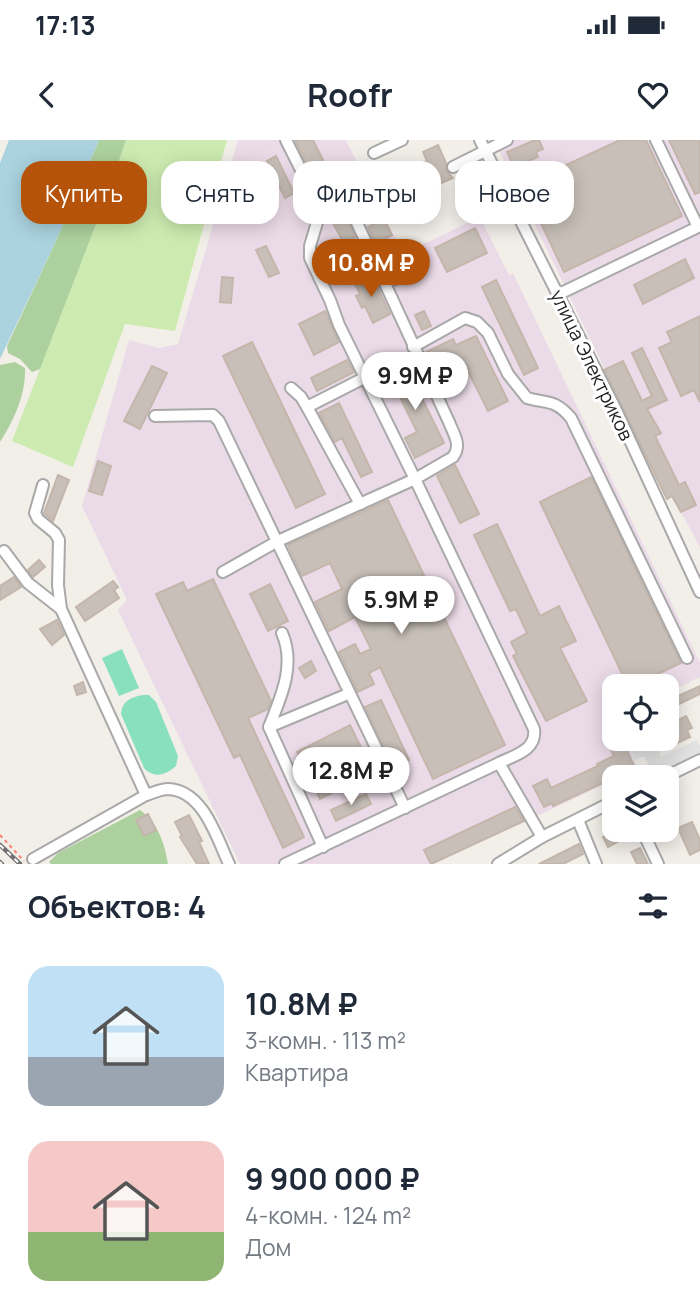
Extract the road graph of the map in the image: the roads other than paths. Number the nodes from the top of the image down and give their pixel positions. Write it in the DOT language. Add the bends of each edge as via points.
graph roads {
  1 [pos="286,140"];
  2 [pos="402,140"];
  3 [pos="508,140"];
  4 [pos="656,140"];
  5 [pos="482,145"];
  6 [pos="374,153"];
  7 [pos="296,161"];
  8 [pos="453,167"];
  9 [pos="317,224"];
  10 [pos="357,224"];
  11 [pos="699,226"];
  12 [pos="557,295"];
  13 [pos="413,347"];
  14 [pos="366,377"];
  15 [pos="291,388"];
  16 [pos="307,407"];
  17 [pos="155,416"];
  18 [pos="415,479"];
  19 [pos="43,485"];
  20 [pos="360,504"];
  21 [pos="278,541"];
  22 [pos="4,551"];
  23 [pos="223,572"];
  24 [pos="700,592"];
  25 [pos="61,608"];
  26 [pos="282,633"];
  27 [pos="687,658"];
  28 [pos="348,694"];
  29 [pos="269,727"];
  30 [pos="700,760"];
  31 [pos="499,763"];
  32 [pos="679,770"];
  33 [pos="146,795"];
  34 [pos="602,807"];
  35 [pos="405,808"];
  36 [pos="578,820"];
  37 [pos="542,837"];
  38 [pos="648,842"];
  39 [pos="323,847"];
  40 [pos="30,862"];
  41 [pos="229,864"];
  42 [pos="285,864"];
  43 [pos="498,864"];
  44 [pos="596,864"];
  45 [pos="658,864"];
  1 -- 7 [label="street"];
  2 -- 6 [label="street"];
  3 -- 5 [label="street"];
  4 -- 11 [label="street"];
  5 -- 8 [label="street"];
  5 -- 12 [label="street, улица Электриков"];
  9 -- 14 [label="street" via="310,258"];
  10 -- 13 [label="street"];
  11 -- 12 [label="street"];
  12 -- 24 [label="street, улица Электриков"];
  13 -- 18 [label="street" via="458,443 453,457"];
  13 -- 27 [label="street" via="465,318 477,322 527,398 561,406 571,418"];
  14 -- 16 [label="street"];
  14 -- 18 [label="street"];
  15 -- 16 [label="street"];
  16 -- 20 [label="street"];
  17 -- 21 [label="street" via="214,415"];
  18 -- 20 [label="street"];
  18 -- 31 [label="street" via="534,729 532,745"];
  19 -- 25 [label="street" via="35,513 59,540"];
  20 -- 21 [label="street"];
  21 -- 23 [label="street"];
  21 -- 28 [label="street"];
  22 -- 25 [label="street" via="28,583"];
  25 -- 33 [label="street"];
  26 -- 29 [label="street" via="289,663"];
  28 -- 29 [label="street"];
  28 -- 35 [label="street"];
  29 -- 39 [label="street"];
  30 -- 32 [label="street"];
  31 -- 35 [label="street"];
  31 -- 37 [label="street"];
  33 -- 40 [label="street"];
  33 -- 41 [label="street" via="166,789 182,792 197,803"];
  34 -- 36 [label="street"];
  35 -- 39 [label="street"];
  36 -- 37 [label="street"];
  36 -- 44 [label="street"];
  37 -- 43 [label="street"];
  38 -- 45 [label="street"];
  39 -- 42 [label="street"];
}
